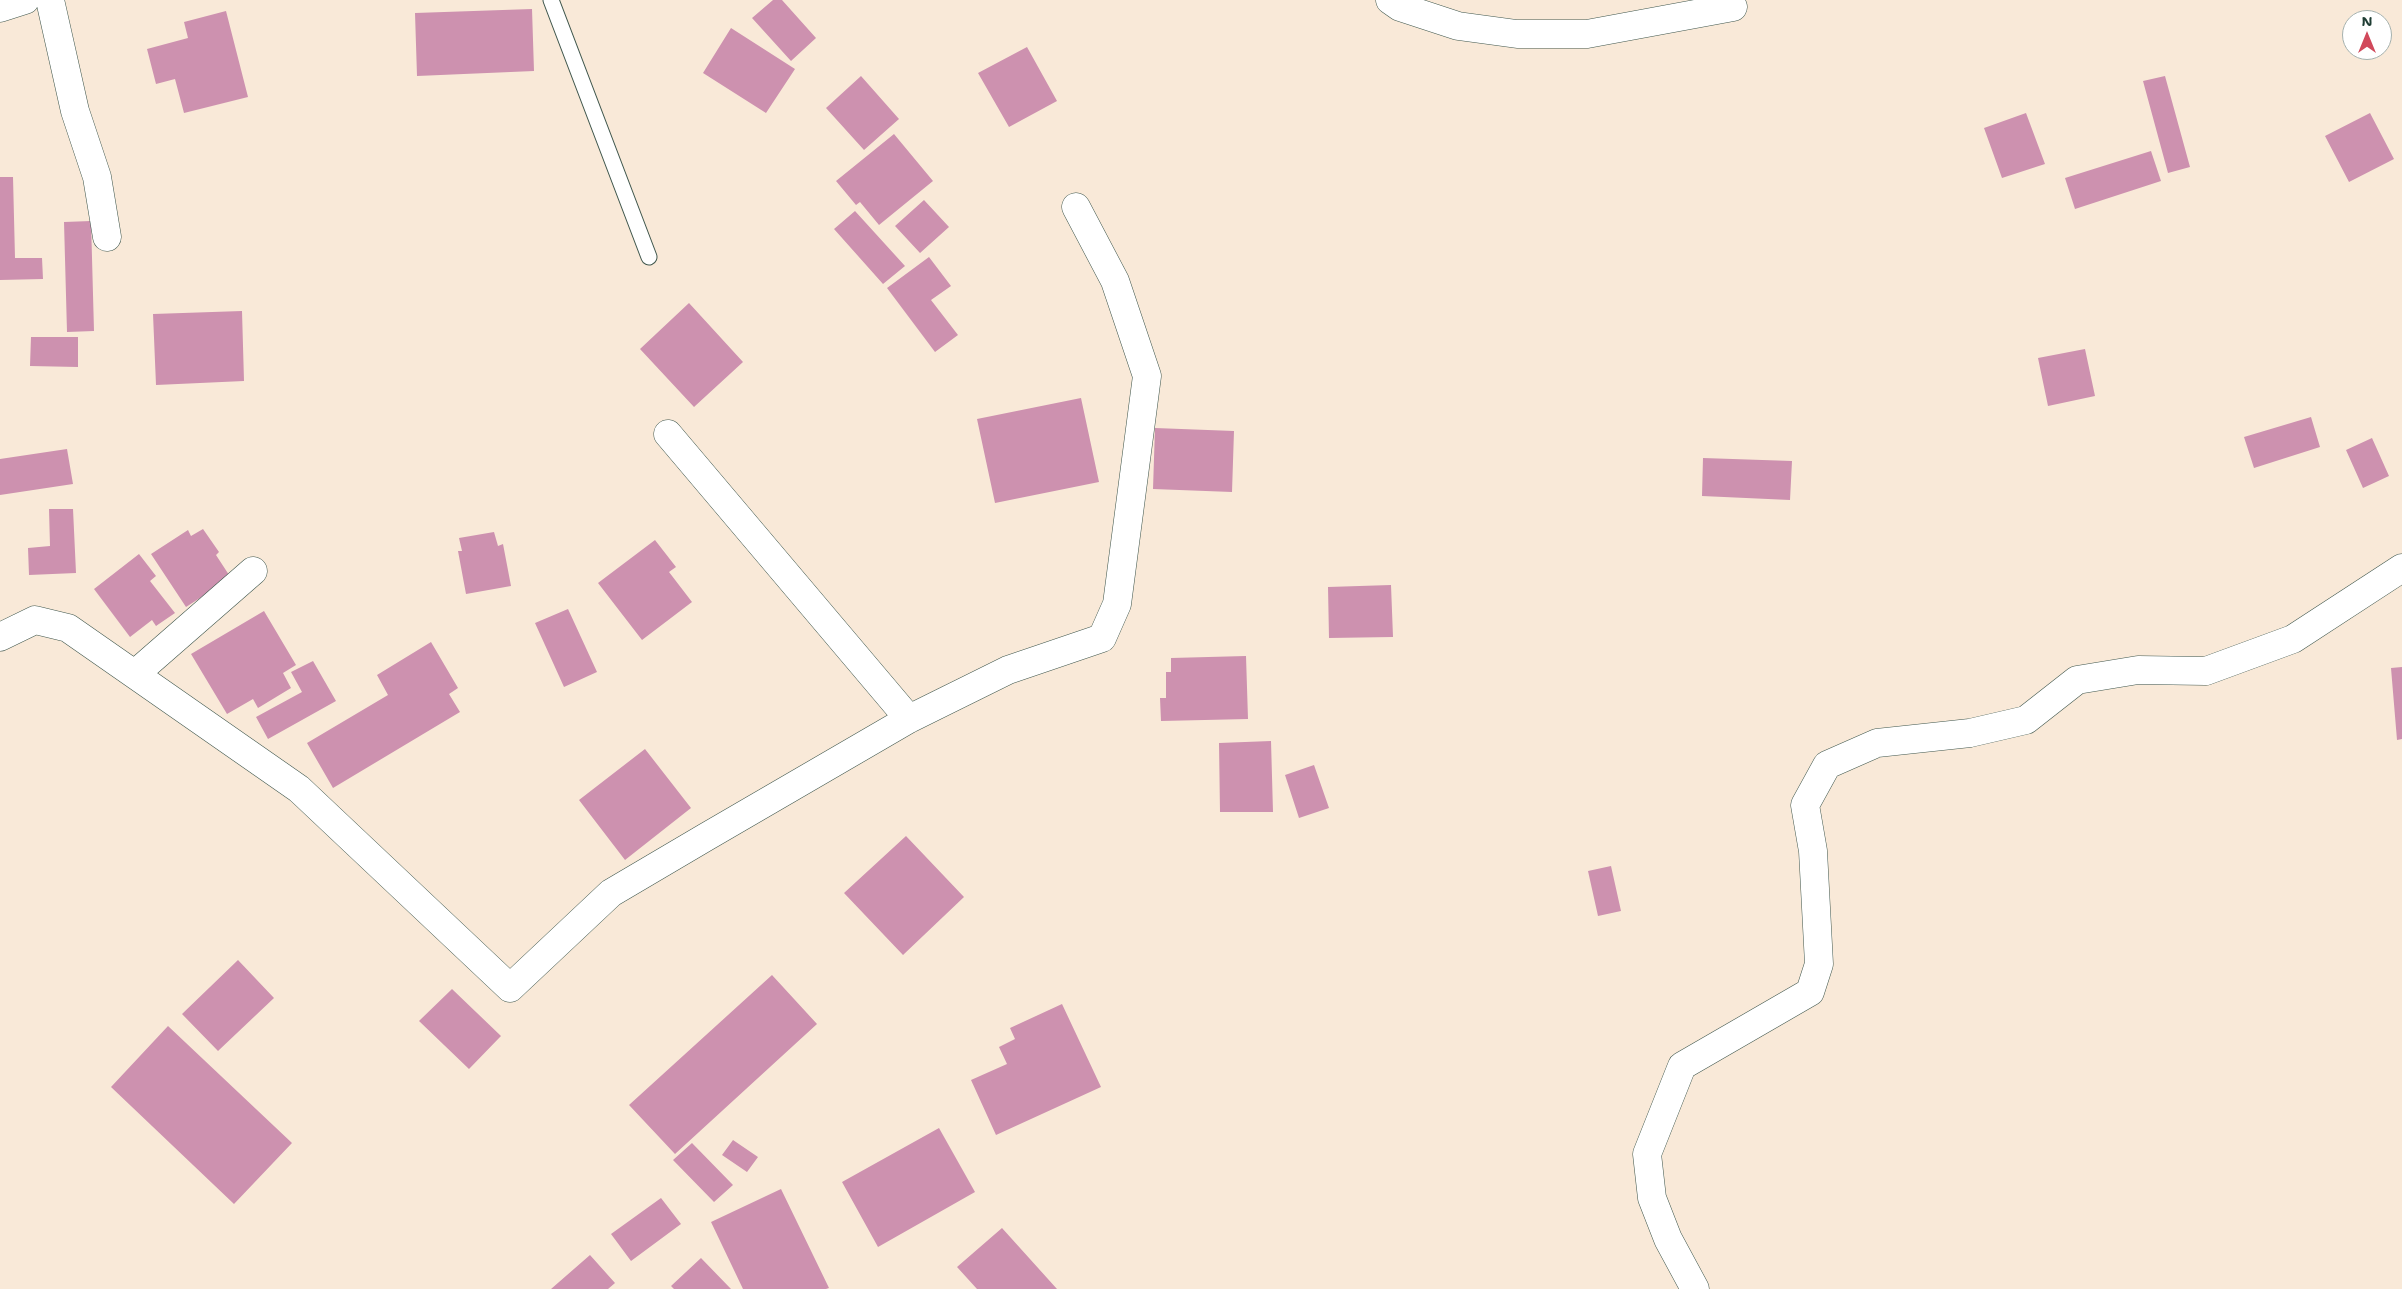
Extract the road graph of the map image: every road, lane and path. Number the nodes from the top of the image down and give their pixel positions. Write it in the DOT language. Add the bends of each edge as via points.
graph roads {
  1 [pos="25,0"];
  2 [pos="50,0"];
  3 [pos="550,0"];
  4 [pos="1390,0"];
  5 [pos="1733,7"];
  6 [pos="0,8"];
  7 [pos="1076,207"];
  8 [pos="107,238"];
  9 [pos="649,257"];
  10 [pos="668,434"];
  11 [pos="2402,568"];
  12 [pos="253,571"];
  13 [pos="0,637"];
  14 [pos="135,674"];
  15 [pos="910,719"];
  16 [pos="1695,1289"];
  1 -- 6 [label="street"];
  2 -- 8 [label="street" via="75,111 97,177"];
  3 -- 9 [label="lane"];
  4 -- 5 [label="street" via="1400,7 1458,26 1517,34 1587,34"];
  7 -- 15 [label="street" via="1115,280 1147,376 1117,604 1102,638 1008,670"];
  10 -- 15 [label="street"];
  11 -- 16 [label="street" via="2293,639 2206,671 2138,670 2077,680 2026,720 1970,733 1877,743 1827,765 1805,805 1813,851 1819,964 1810,992 1682,1066 1647,1154 1652,1198 1668,1239"];
  12 -- 14 [label="street"];
  13 -- 14 [label="street" via="35,620 68,628"];
  14 -- 15 [label="street" via="299,789 510,988 611,893"];
}
